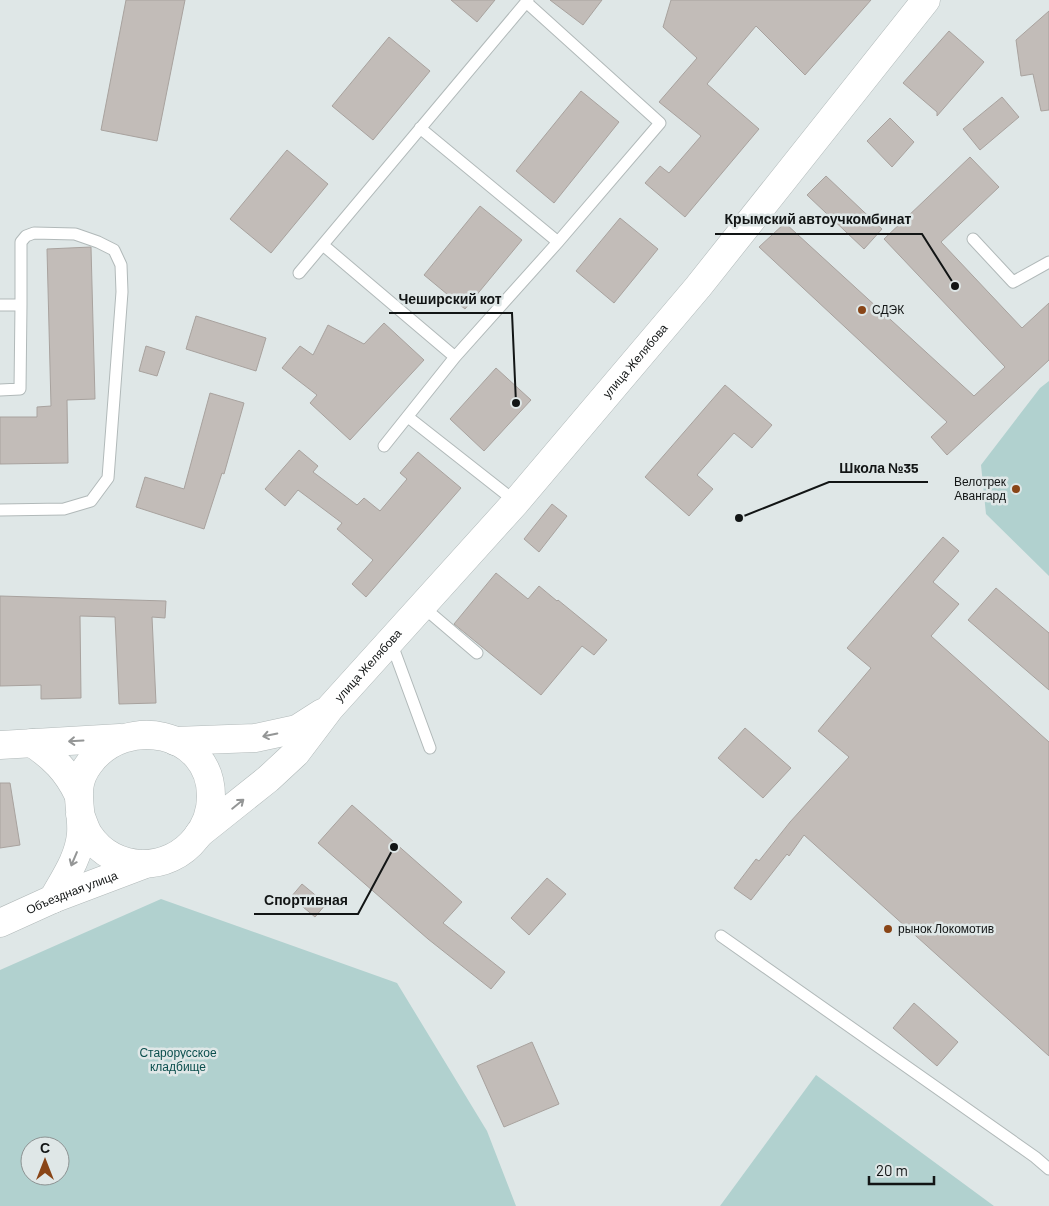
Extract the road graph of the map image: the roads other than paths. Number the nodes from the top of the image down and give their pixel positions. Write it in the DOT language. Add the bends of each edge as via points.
graph roads {
  1 [pos="926,0"];
  2 [pos="527,1"];
  3 [pos="420,128"];
  4 [pos="973,239"];
  5 [pos="558,242"];
  6 [pos="322,245"];
  7 [pos="1049,262"];
  8 [pos="299,273"];
  9 [pos="21,304"];
  10 [pos="0,305"];
  11 [pos="455,357"];
  12 [pos="0,390"];
  13 [pos="408,417"];
  14 [pos="384,446"];
  15 [pos="516,502"];
  16 [pos="0,510"];
  17 [pos="422,606"];
  18 [pos="390,640"];
  19 [pos="477,653"];
  20 [pos="330,708"];
  21 [pos="120,738"];
  22 [pos="175,741"];
  23 [pos="32,743"];
  24 [pos="0,745"];
  25 [pos="430,748"];
  26 [pos="79,804"];
  27 [pos="199,834"];
  28 [pos="143,864"];
  29 [pos="53,899"];
  30 [pos="0,923"];
  31 [pos="721,936"];
  32 [pos="1049,1169"];
  1 -- 15 [label="main road, улица Желябова" via="698,287"];
  2 -- 3 [label="lane"];
  2 -- 5 [label="lane" via="660,123"];
  3 -- 5 [label="lane"];
  3 -- 6 [label="lane"];
  4 -- 7 [label="lane" via="1014,282"];
  5 -- 11 [label="lane"];
  6 -- 8 [label="lane"];
  6 -- 11 [label="lane"];
  9 -- 10 [label="lane"];
  9 -- 12 [label="lane" via="20,389"];
  9 -- 16 [label="lane" via="21,242 26,236 34,233 75,234 114,250 121,265 122,292 108,478 91,501 64,509"];
  11 -- 13 [label="lane"];
  13 -- 14 [label="lane"];
  13 -- 15 [label="lane"];
  15 -- 17 [label="main road, улица Желябова"];
  17 -- 18 [label="main road, улица Желябова"];
  17 -- 19 [label="lane"];
  18 -- 20 [label="main road, улица Желябова"];
  18 -- 25 [label="lane"];
  20 -- 22 [label="main road, one-way" via="297,729 255,738"];
  27 -- 20 [label="main road, one-way" via="296,753"];
  21 -- 22 [label="main road" via="141,734"];
  21 -- 23 [label="main road, one-way"];
  21 -- 26 [label="main road" via="89,763 81,778"];
  22 -- 27 [label="main road" via="194,754 205,768 210,785 207,820"];
  23 -- 24 [label="main road"];
  23 -- 26 [label="main road" via="56,761 71,780"];
  26 -- 28 [label="main road" via="89,835 101,848 113,857"];
  26 -- 29 [label="main road, one-way" via="81,833 78,852"];
  27 -- 28 [label="main road" via="180,854 165,861"];
  28 -- 29 [label="main road, Объездная улица"];
  29 -- 30 [label="main road, Объездная улица"];
  31 -- 32 [label="lane"];
}
